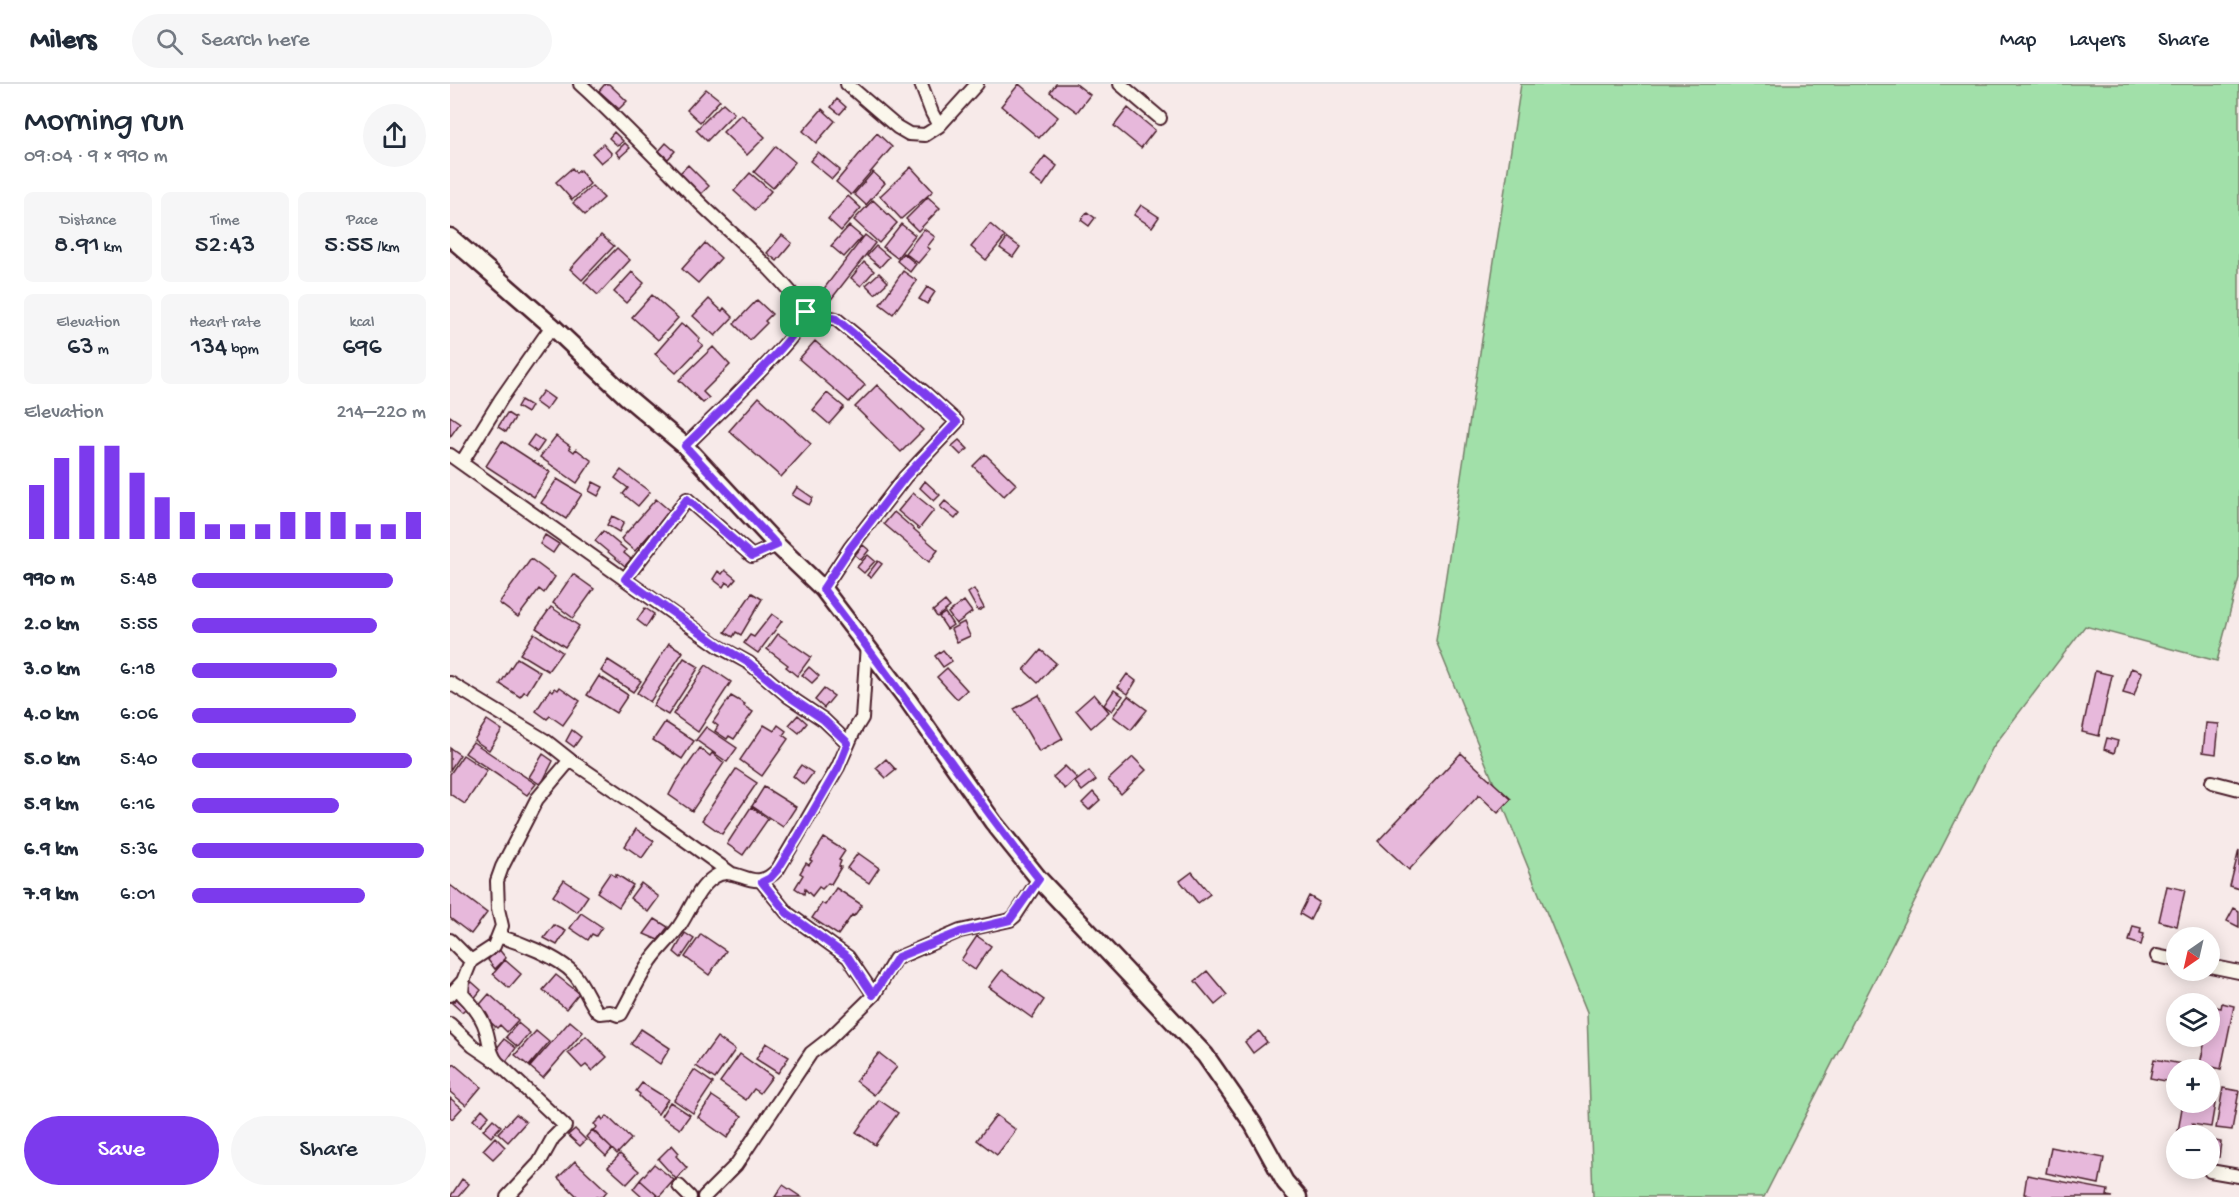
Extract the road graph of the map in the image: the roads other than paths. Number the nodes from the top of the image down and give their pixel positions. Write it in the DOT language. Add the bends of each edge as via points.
graph roads {
  1 [pos="580,84"];
  2 [pos="847,84"];
  3 [pos="921,84"];
  4 [pos="977,84"];
  5 [pos="1120,84"];
  6 [pos="1160,118"];
  7 [pos="939,126"];
  8 [pos="450,237"];
  9 [pos="806,312"];
  10 [pos="552,327"];
  11 [pos="685,446"];
  12 [pos="450,455"];
  13 [pos="462,462"];
  14 [pos="777,545"];
  15 [pos="625,579"];
  16 [pos="823,589"];
  17 [pos="867,644"];
  18 [pos="450,683"];
  19 [pos="859,724"];
  20 [pos="835,730"];
  21 [pos="848,743"];
  22 [pos="570,760"];
  23 [pos="2212,782"];
  24 [pos="2239,789"];
  25 [pos="732,874"];
  26 [pos="1039,879"];
  27 [pos="762,882"];
  28 [pos="498,936"];
  29 [pos="450,940"];
  30 [pos="2157,956"];
  31 [pos="2166,958"];
  32 [pos="471,961"];
  33 [pos="2220,968"];
  34 [pos="2239,972"];
  35 [pos="463,981"];
  36 [pos="450,995"];
  37 [pos="873,995"];
  38 [pos="450,1024"];
  39 [pos="498,1063"];
  40 [pos="2220,1173"];
  41 [pos="2239,1176"];
  42 [pos="679,1186"];
  43 [pos="507,1197"];
  44 [pos="690,1197"];
  45 [pos="704,1197"];
  46 [pos="1298,1197"];
  1 -- 9 [label="street" via="786,285"];
  2 -- 7 [label="street" via="909,134 925,135"];
  3 -- 7 [label="street"];
  4 -- 7 [label="street"];
  5 -- 6 [label="street"];
  8 -- 10 [label="main road"];
  9 -- 11 [label="street" via="800,327"];
  9 -- 16 [label="street" via="836,319 957,422 905,477"];
  10 -- 11 [label="main road"];
  10 -- 13 [label="street"];
  11 -- 14 [label="main road"];
  12 -- 13 [label="street"];
  13 -- 15 [label="street"];
  14 -- 15 [label="street" via="752,556 687,499"];
  14 -- 16 [label="main road"];
  15 -- 20 [label="street" via="749,663"];
  16 -- 17 [label="main road"];
  17 -- 19 [label="street"];
  17 -- 26 [label="main road" via="993,822"];
  18 -- 22 [label="street" via="546,741"];
  19 -- 20 [label="street"];
  19 -- 21 [label="street"];
  20 -- 21 [label="street"];
  21 -- 27 [label="street" via="798,837 778,869"];
  22 -- 25 [label="street"];
  22 -- 28 [label="street" via="537,799 502,867 497,881 502,926"];
  23 -- 24 [label="street"];
  25 -- 27 [label="street"];
  25 -- 28 [label="street" via="716,876 698,894 681,924 648,964 618,1015 597,1011 568,968 521,943"];
  26 -- 37 [label="street" via="1010,920 960,932 898,957"];
  26 -- 46 [label="main road" via="1205,1055"];
  27 -- 37 [label="street" via="787,913 848,957"];
  28 -- 32 [label="street" via="494,946"];
  29 -- 32 [label="street"];
  30 -- 31 [label="street"];
  32 -- 35 [label="street"];
  33 -- 34 [label="street"];
  35 -- 36 [label="street"];
  35 -- 39 [label="street" via="462,994 486,1027"];
  37 -- 45 [label="street" via="811,1053 743,1156"];
  38 -- 39 [label="street"];
  39 -- 43 [label="street" via="565,1126 539,1163"];
  40 -- 41 [label="street"];
  42 -- 44 [label="street"];
}
